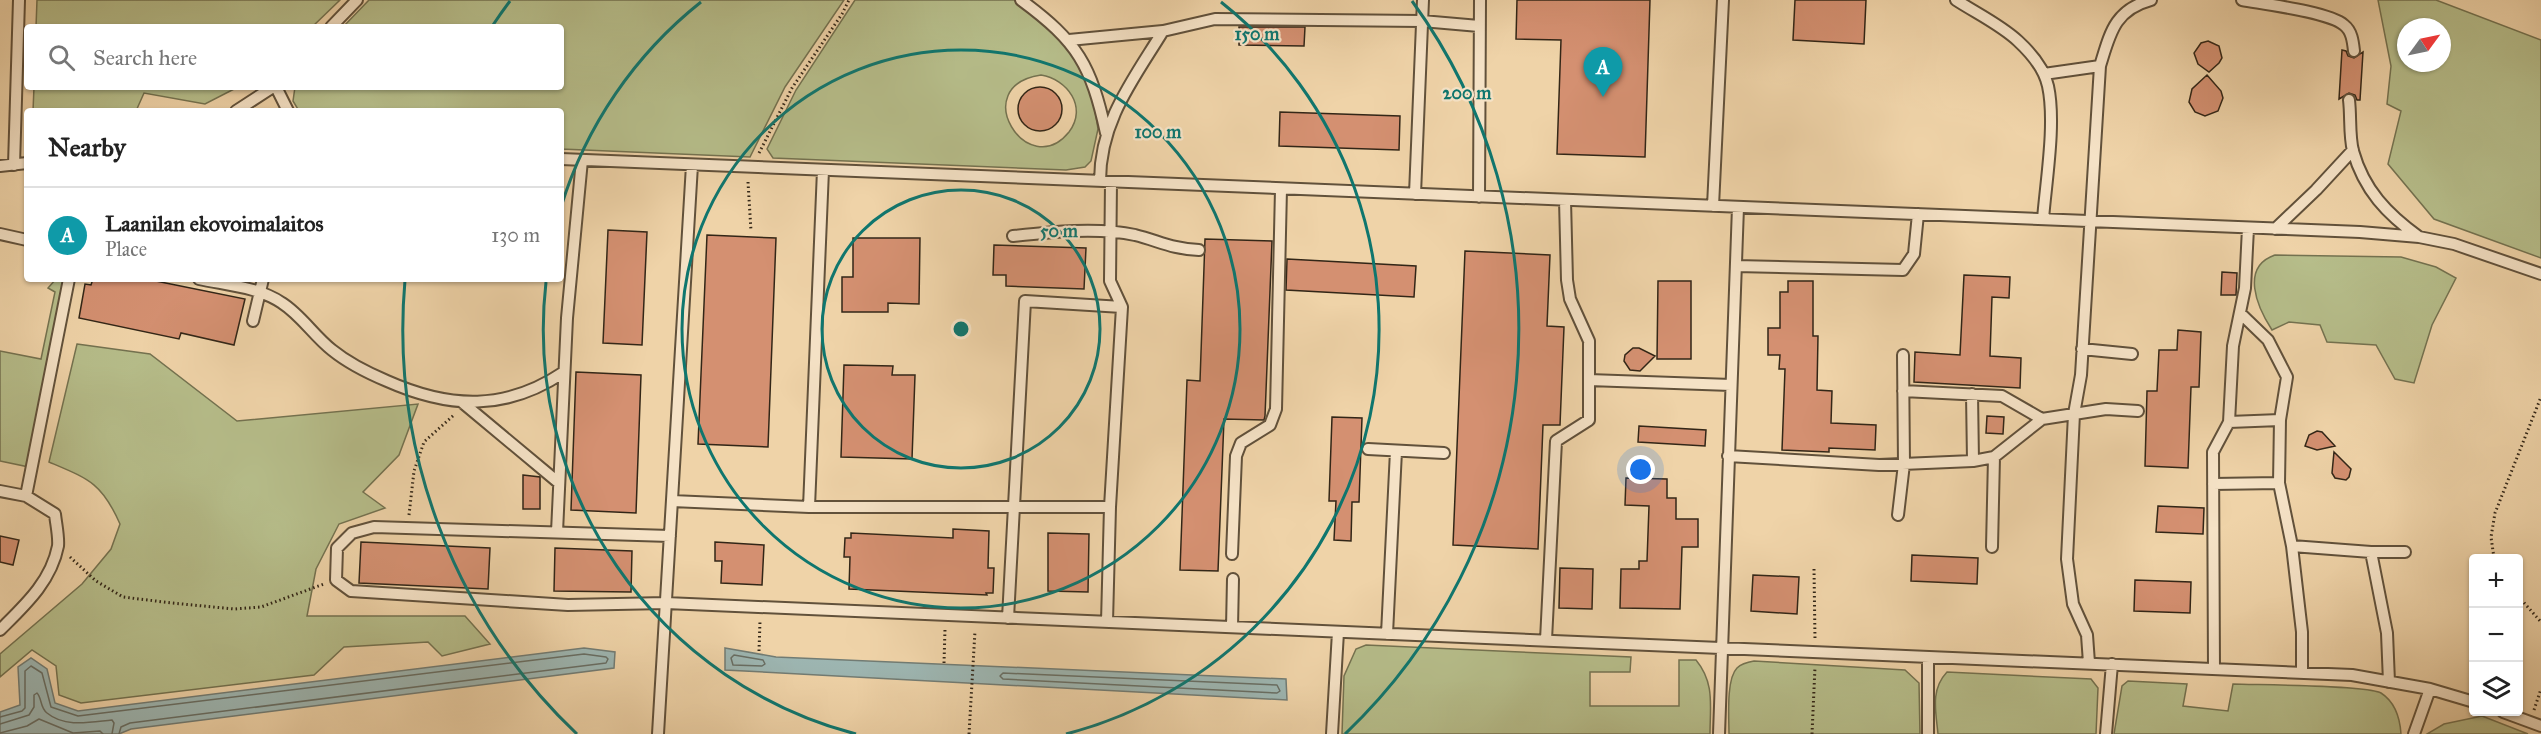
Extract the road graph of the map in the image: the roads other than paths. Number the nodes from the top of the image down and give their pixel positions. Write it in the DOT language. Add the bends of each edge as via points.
graph roads {
  1 [pos="19,0"];
  2 [pos="357,0"];
  3 [pos="1021,0"];
  4 [pos="1423,0"];
  5 [pos="1480,0"];
  6 [pos="1723,0"];
  7 [pos="1956,0"];
  8 [pos="2151,0"];
  9 [pos="2242,0"];
  10 [pos="1422,21"];
  11 [pos="334,24"];
  12 [pos="1479,26"];
  13 [pos="1164,31"];
  14 [pos="1069,40"];
  15 [pos="2354,51"];
  16 [pos="2100,66"];
  17 [pos="2044,74"];
  18 [pos="270,90"];
  19 [pos="277,90"];
  20 [pos="2349,100"];
  21 [pos="242,108"];
  22 [pos="286,108"];
  23 [pos="1106,133"];
  24 [pos="2353,150"];
  25 [pos="564,159"];
  26 [pos="582,160"];
  27 [pos="24,164"];
  28 [pos="14,165"];
  29 [pos="692,165"];
  30 [pos="0,166"];
  31 [pos="823,170"];
  32 [pos="1106,182"];
  33 [pos="1281,189"];
  34 [pos="1415,194"];
  35 [pos="1479,196"];
  36 [pos="1565,200"];
  37 [pos="1713,206"];
  38 [pos="1738,207"];
  39 [pos="1918,214"];
  40 [pos="2043,219"];
  41 [pos="2089,221"];
  42 [pos="2248,228"];
  43 [pos="2275,229"];
  44 [pos="1111,233"];
  45 [pos="0,234"];
  46 [pos="1013,236"];
  47 [pos="2420,237"];
  48 [pos="24,239"];
  49 [pos="1199,250"];
  50 [pos="1736,266"];
  51 [pos="2541,274"];
  52 [pos="68,282"];
  53 [pos="213,282"];
  54 [pos="262,282"];
  55 [pos="260,292"];
  56 [pos="1122,307"];
  57 [pos="2240,313"];
  58 [pos="253,321"];
  59 [pos="2082,349"];
  60 [pos="2132,354"];
  61 [pos="1903,356"];
  62 [pos="564,372"];
  63 [pos="1589,380"];
  64 [pos="1731,385"];
  65 [pos="1903,391"];
  66 [pos="1972,394"];
  67 [pos="463,403"];
  68 [pos="2138,411"];
  69 [pos="2074,414"];
  70 [pos="2042,419"];
  71 [pos="2280,420"];
  72 [pos="2229,422"];
  73 [pos="1368,450"];
  74 [pos="1396,451"];
  75 [pos="1444,453"];
  76 [pos="1728,456"];
  77 [pos="1994,457"];
  78 [pos="1973,461"];
  79 [pos="1904,464"];
  80 [pos="559,483"];
  81 [pos="2279,483"];
  82 [pos="2213,484"];
  83 [pos="0,491"];
  84 [pos="26,496"];
  85 [pos="672,501"];
  86 [pos="809,507"];
  87 [pos="1013,507"];
  88 [pos="1110,507"];
  89 [pos="1898,515"];
  90 [pos="557,532"];
  91 [pos="670,537"];
  92 [pos="2292,546"];
  93 [pos="1992,547"];
  94 [pos="2371,552"];
  95 [pos="2405,552"];
  96 [pos="1232,554"];
  97 [pos="1233,579"];
  98 [pos="666,603"];
  99 [pos="1008,618"];
  100 [pos="1107,622"];
  101 [pos="1232,627"];
  102 [pos="0,630"];
  103 [pos="1338,632"];
  104 [pos="1387,634"];
  105 [pos="1546,640"];
  106 [pos="1721,648"];
  107 [pos="1928,657"];
  108 [pos="2088,663"];
  109 [pos="2112,664"];
  110 [pos="2214,669"];
  111 [pos="2302,673"];
  112 [pos="2389,682"];
  113 [pos="2430,689"];
  114 [pos="2469,701"];
  115 [pos="2516,716"];
  116 [pos="2541,726"];
  117 [pos="658,734"];
  118 [pos="1332,734"];
  119 [pos="1719,734"];
  120 [pos="1928,734"];
  121 [pos="2106,734"];
  122 [pos="2414,734"];
  1 -- 28 [label="lane"];
  2 -- 11 [label="lane"];
  3 -- 14 [label="lane"];
  4 -- 10 [label="lane"];
  5 -- 12 [label="lane"];
  6 -- 37 [label="lane"];
  7 -- 17 [label="lane" via="2016,39"];
  8 -- 16 [label="lane" via="2122,14 2112,28"];
  9 -- 15 [label="lane" via="2330,17 2345,25"];
  10 -- 12 [label="lane"];
  10 -- 13 [label="lane" via="1215,19"];
  10 -- 34 [label="lane"];
  12 -- 35 [label="lane"];
  13 -- 14 [label="lane"];
  13 -- 23 [label="lane" via="1116,108"];
  14 -- 23 [label="lane" via="1088,70"];
  16 -- 17 [label="lane"];
  16 -- 41 [label="lane"];
  17 -- 40 [label="lane" via="2050,120"];
  18 -- 21 [label="lane"];
  19 -- 22 [label="lane"];
  20 -- 24 [label="lane"];
  23 -- 32 [label="lane" via="1100,161"];
  24 -- 43 [label="lane"];
  24 -- 47 [label="lane" via="2373,196 2393,219"];
  25 -- 26 [label="lane"];
  26 -- 29 [label="lane"];
  26 -- 62 [label="lane"];
  27 -- 28 [label="lane"];
  28 -- 30 [label="lane"];
  29 -- 31 [label="lane"];
  29 -- 85 [label="lane"];
  31 -- 32 [label="lane"];
  31 -- 86 [label="lane"];
  32 -- 33 [label="lane"];
  32 -- 44 [label="lane"];
  33 -- 34 [label="lane"];
  33 -- 96 [label="lane" via="1276,409 1270,425 1241,443 1236,456"];
  34 -- 35 [label="lane"];
  35 -- 36 [label="lane"];
  36 -- 37 [label="lane"];
  36 -- 63 [label="lane" via="1567,280 1570,299 1589,341"];
  37 -- 38 [label="lane"];
  38 -- 39 [label="lane"];
  38 -- 50 [label="lane"];
  39 -- 40 [label="lane"];
  39 -- 50 [label="lane" via="1914,254 1903,270"];
  40 -- 41 [label="lane"];
  41 -- 42 [label="lane"];
  41 -- 59 [label="lane"];
  42 -- 43 [label="lane"];
  42 -- 57 [label="lane"];
  43 -- 47 [label="lane"];
  44 -- 46 [label="lane" via="1065,230"];
  44 -- 49 [label="lane" via="1134,235 1179,250"];
  44 -- 56 [label="lane" via="1110,281"];
  45 -- 48 [label="lane"];
  47 -- 51 [label="lane" via="2454,244"];
  50 -- 64 [label="lane"];
  52 -- 84 [label="lane"];
  53 -- 55 [label="lane"];
  54 -- 55 [label="lane"];
  55 -- 58 [label="lane"];
  55 -- 67 [label="lane" via="282,303 332,350 363,370 406,390"];
  56 -- 87 [label="lane" via="1025,302"];
  56 -- 88 [label="lane"];
  57 -- 71 [label="lane" via="2268,340 2287,377"];
  57 -- 72 [label="lane" via="2233,346"];
  59 -- 60 [label="lane"];
  59 -- 69 [label="lane"];
  61 -- 65 [label="lane"];
  62 -- 67 [label="lane" via="518,396"];
  62 -- 80 [label="lane"];
  63 -- 64 [label="lane"];
  63 -- 105 [label="lane" via="1589,420 1556,441"];
  64 -- 76 [label="lane"];
  65 -- 66 [label="lane"];
  65 -- 79 [label="lane"];
  66 -- 70 [label="lane" via="2002,396"];
  66 -- 78 [label="lane"];
  67 -- 80 [label="lane"];
  68 -- 69 [label="lane" via="2106,409"];
  69 -- 70 [label="lane"];
  69 -- 108 [label="lane" via="2067,559 2073,603 2087,635"];
  70 -- 77 [label="lane"];
  71 -- 72 [label="lane"];
  71 -- 81 [label="lane"];
  72 -- 82 [label="lane" via="2213,452"];
  73 -- 74 [label="lane"];
  74 -- 75 [label="lane"];
  74 -- 104 [label="lane"];
  76 -- 79 [label="lane"];
  76 -- 106 [label="lane"];
  77 -- 78 [label="lane"];
  77 -- 93 [label="lane"];
  78 -- 79 [label="lane"];
  79 -- 89 [label="lane"];
  80 -- 90 [label="lane"];
  81 -- 82 [label="lane"];
  81 -- 92 [label="lane"];
  82 -- 110 [label="lane"];
  83 -- 84 [label="lane"];
  84 -- 102 [label="lane" via="55,514 58,545 48,576"];
  85 -- 86 [label="lane"];
  85 -- 91 [label="lane"];
  86 -- 87 [label="lane"];
  87 -- 88 [label="lane"];
  87 -- 99 [label="lane"];
  88 -- 100 [label="lane"];
  90 -- 91 [label="lane"];
  90 -- 98 [label="lane" via="374,527 352,534 338,548 336,580 351,591 568,605"];
  91 -- 98 [label="lane"];
  92 -- 94 [label="lane"];
  92 -- 111 [label="lane" via="2302,632"];
  94 -- 95 [label="lane"];
  94 -- 112 [label="lane" via="2387,633"];
  97 -- 101 [label="lane"];
  98 -- 99 [label="lane"];
  98 -- 117 [label="lane"];
  99 -- 100 [label="lane"];
  100 -- 101 [label="lane"];
  101 -- 103 [label="lane"];
  103 -- 104 [label="lane"];
  103 -- 118 [label="lane"];
  104 -- 105 [label="lane"];
  105 -- 106 [label="lane"];
  106 -- 107 [label="lane"];
  106 -- 119 [label="lane"];
  107 -- 108 [label="lane"];
  107 -- 120 [label="lane"];
  108 -- 109 [label="lane"];
  109 -- 110 [label="lane"];
  109 -- 121 [label="lane"];
  110 -- 111 [label="lane"];
  111 -- 112 [label="lane" via="2352,675"];
  112 -- 113 [label="lane"];
  113 -- 114 [label="lane"];
  113 -- 122 [label="lane"];
  115 -- 116 [label="lane"];
}
